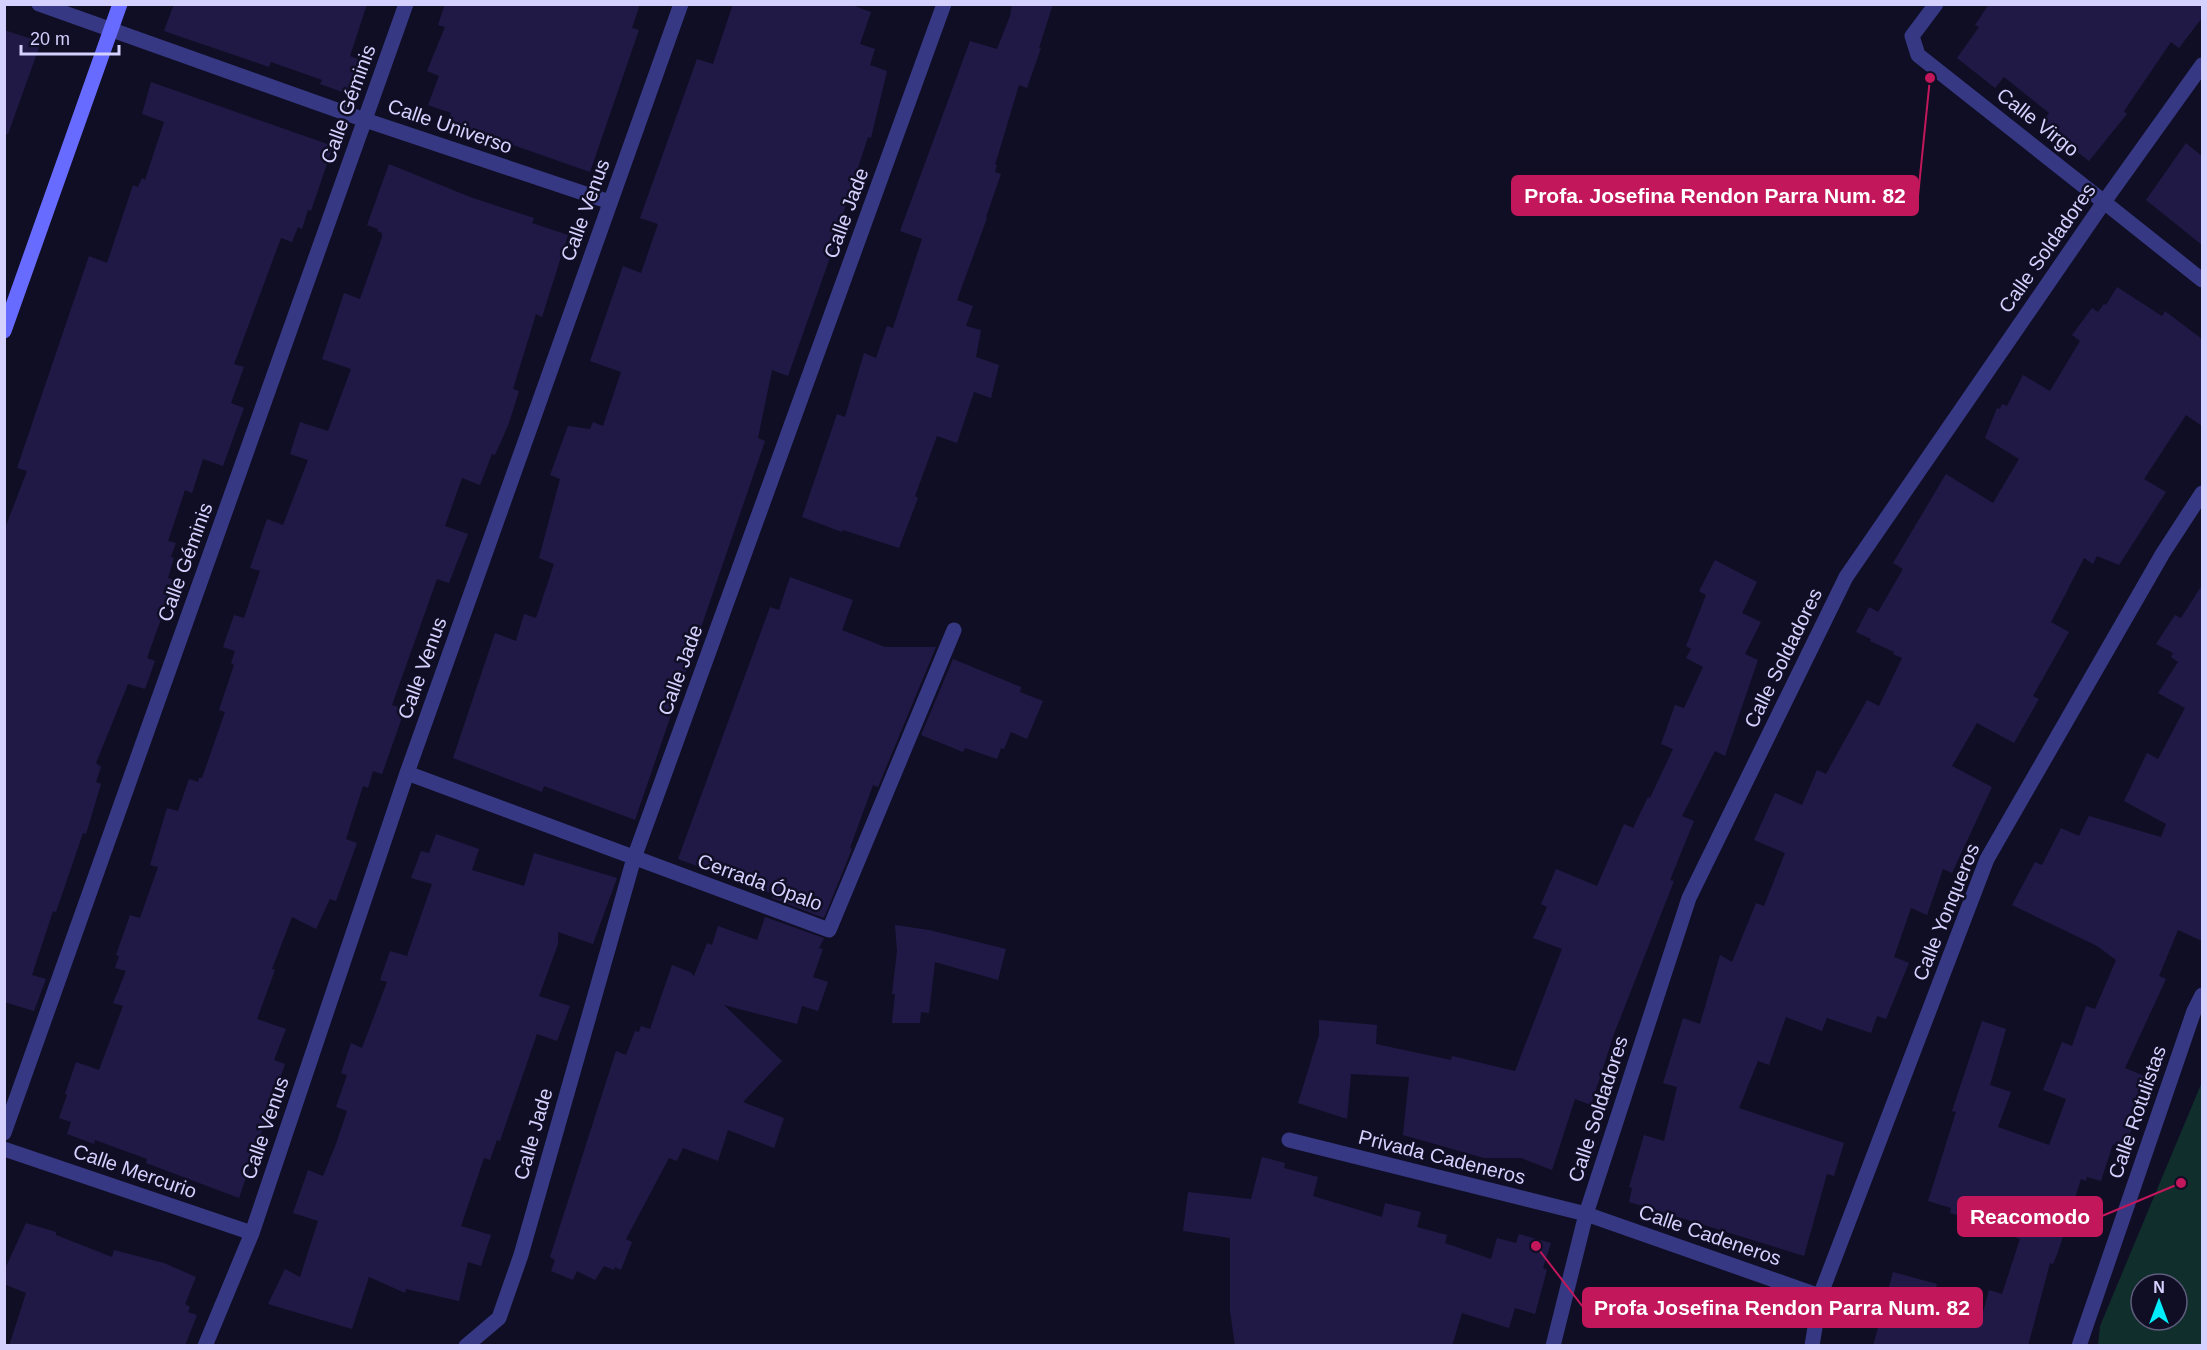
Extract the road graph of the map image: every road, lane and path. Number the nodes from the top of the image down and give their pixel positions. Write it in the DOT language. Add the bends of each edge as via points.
graph roads {
  1 [pos="39,4"];
  2 [pos="120,4"];
  3 [pos="406,4"];
  4 [pos="681,4"];
  5 [pos="944,4"];
  6 [pos="1936,4"];
  7 [pos="111,29"];
  8 [pos="2202,65"];
  9 [pos="365,120"];
  10 [pos="610,202"];
  11 [pos="2104,202"];
  12 [pos="2202,280"];
  13 [pos="4,331"];
  14 [pos="2202,493"];
  15 [pos="954,630"];
  16 [pos="407,773"];
  17 [pos="634,858"];
  18 [pos="2202,995"];
  19 [pos="4,1133"];
  20 [pos="1289,1140"];
  21 [pos="4,1149"];
  22 [pos="1586,1214"];
  23 [pos="252,1233"];
  24 [pos="1820,1296"];
  25 [pos="205,1346"];
  26 [pos="466,1346"];
  27 [pos="1553,1346"];
  28 [pos="1812,1346"];
  29 [pos="2079,1346"];
  1 -- 7 [label="street, Calle Universo"];
  2 -- 7 [label="main road"];
  3 -- 9 [label="street, Calle Géminis"];
  4 -- 10 [label="street, Calle Venus"];
  5 -- 17 [label="street, Calle Jade"];
  6 -- 11 [label="street, Calle Virgo" via="1912,36 1918,55"];
  7 -- 9 [label="street, Calle Universo"];
  7 -- 13 [label="main road"];
  8 -- 11 [label="street, Calle Soldadores"];
  9 -- 10 [label="street, Calle Universo"];
  9 -- 19 [label="street, Calle Géminis"];
  10 -- 16 [label="street, Calle Venus"];
  11 -- 12 [label="street, Calle Virgo"];
  11 -- 22 [label="street, Calle Soldadores" via="1846,577 1689,898"];
  14 -- 24 [label="street, Calle Yonqueros" via="2163,553 1987,859"];
  15 -- 17 [label="street, Cerrada Ópalo" via="829,930"];
  16 -- 17 [label="street, Cerrada Ópalo"];
  16 -- 23 [label="street, Calle Venus"];
  17 -- 26 [label="street, Calle Jade" via="503,1308 499,1318"];
  18 -- 29 [label="street, Calle Rotulistas"];
  20 -- 22 [label="street, Privada Cadeneros"];
  21 -- 23 [label="street, Calle Mercurio"];
  22 -- 24 [label="street, Calle Cadeneros"];
  22 -- 27 [label="street, Calle Soldadores"];
  23 -- 25 [label="street, Calle Venus"];
  24 -- 28 [label="street, Calle Yonqueros"];
}
